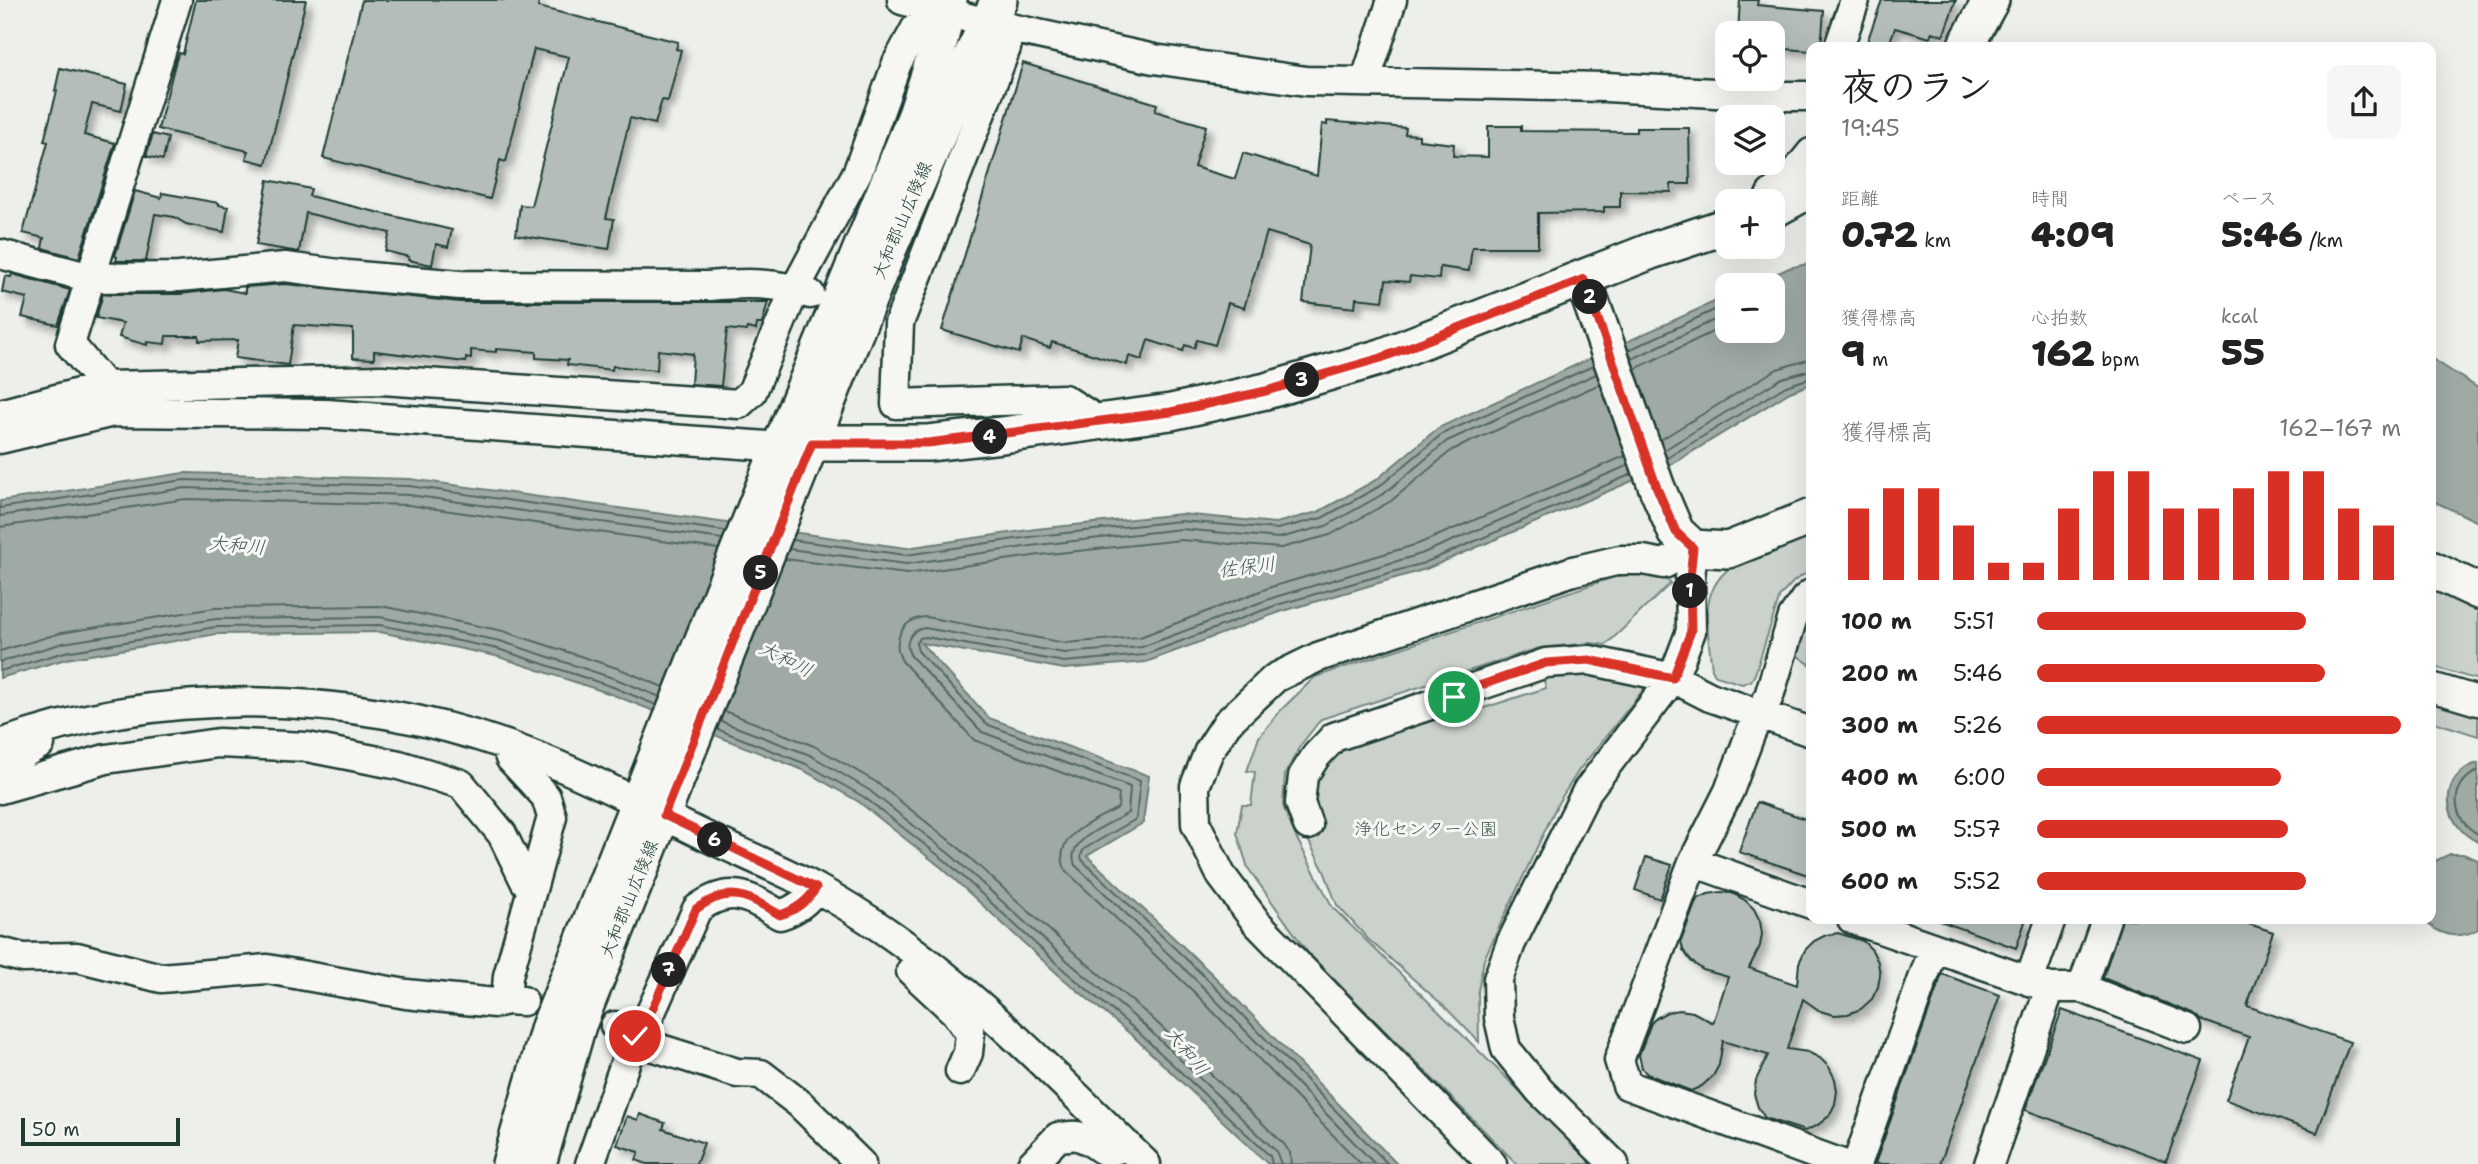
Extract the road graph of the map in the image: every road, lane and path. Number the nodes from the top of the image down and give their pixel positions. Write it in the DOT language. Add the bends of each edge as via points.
graph roads {
  1 [pos="177,0"];
  2 [pos="902,0"];
  3 [pos="1392,0"];
  4 [pos="1855,0"];
  5 [pos="1992,0"];
  6 [pos="948,6"];
  7 [pos="993,11"];
  8 [pos="1841,42"];
  9 [pos="1968,42"];
  10 [pos="1366,82"];
  11 [pos="1806,96"];
  12 [pos="1806,159"];
  13 [pos="1777,189"];
  14 [pos="1806,192"];
  15 [pos="1785,203"];
  16 [pos="1715,230"];
  17 [pos="0,254"];
  18 [pos="91,278"];
  19 [pos="1584,279"];
  20 [pos="805,292"];
  21 [pos="105,386"];
  22 [pos="0,414"];
  23 [pos="1100,422"];
  24 [pos="0,439"];
  25 [pos="790,462"];
  26 [pos="1806,519"];
  27 [pos="1693,548"];
  28 [pos="2436,571"];
  29 [pos="2478,591"];
  30 [pos="1806,598"];
  31 [pos="1673,678"];
  32 [pos="2436,688"];
  33 [pos="2478,701"];
  34 [pos="1760,714"];
  35 [pos="51,729"];
  36 [pos="1806,730"];
  37 [pos="0,744"];
  38 [pos="506,745"];
  39 [pos="0,766"];
  40 [pos="0,789"];
  41 [pos="656,797"];
  42 [pos="1308,825"];
  43 [pos="1693,862"];
  44 [pos="816,888"];
  45 [pos="532,890"];
  46 [pos="1806,902"];
  47 [pos="870,922"];
  48 [pos="1866,924"];
  49 [pos="2050,924"];
  50 [pos="2104,924"];
  51 [pos="1934,948"];
  52 [pos="0,952"];
  53 [pos="2039,985"];
  54 [pos="2082,988"];
  55 [pos="2187,1029"];
  56 [pos="625,1031"];
  57 [pos="960,1071"];
  58 [pos="1137,1154"];
  59 [pos="510,1164"];
  60 [pos="538,1164"];
  61 [pos="590,1164"];
  62 [pos="861,1164"];
  63 [pos="1032,1164"];
  64 [pos="1492,1164"];
  65 [pos="1614,1164"];
  66 [pos="1842,1164"];
  67 [pos="1857,1164"];
  68 [pos="1989,1164"];
  1 -- 18 [label="street"];
  2 -- 6 [label="street"];
  3 -- 10 [label="street"];
  4 -- 8 [label="street"];
  5 -- 9 [label="main road"];
  6 -- 7 [label="street"];
  6 -- 20 [label="street" via="916,28 897,63 858,171"];
  6 -- 25 [label="main road, 大和郡山広陵線" via="916,115"];
  7 -- 10 [label="street" via="1154,59 1306,81"];
  7 -- 23 [label="street" via="1006,48 895,323 896,404 1064,399"];
  7 -- 25 [label="main road, 大和郡山広陵線"];
  10 -- 11 [label="street"];
  12 -- 13 [label="street"];
  14 -- 15 [label="main road"];
  16 -- 19 [label="main road"];
  17 -- 18 [label="street"];
  18 -- 20 [label="street" via="179,277 285,267 460,285 745,283"];
  18 -- 21 [label="street" via="70,344"];
  19 -- 23 [label="main road" via="1381,358 1255,393"];
  19 -- 27 [label="main road" via="1657,488 1676,532"];
  20 -- 21 [label="street" via="752,392 739,404 382,380"];
  21 -- 22 [label="street"];
  23 -- 25 [label="main road"];
  24 -- 25 [label="street" via="114,412 313,414"];
  25 -- 41 [label="main road, 大和郡山広陵線"];
  26 -- 27 [label="main road" via="1728,550"];
  27 -- 31 [label="street" via="1691,631"];
  27 -- 64 [label="street" via="1664,564 1620,560 1573,571 1318,657 1275,678 1227,723 1195,786 1196,824 1221,874 1257,923"];
  28 -- 29 [label="main road"];
  30 -- 34 [label="street" via="1793,617"];
  31 -- 34 [label="street"];
  31 -- 42 [label="street" via="1589,660 1546,663 1334,737 1303,776 1300,803"];
  31 -- 65 [label="street" via="1587,791 1511,943 1498,979 1506,1049 1540,1091"];
  32 -- 33 [label="street"];
  34 -- 36 [label="street"];
  34 -- 43 [label="street" via="1729,791"];
  35 -- 37 [label="street"];
  35 -- 38 [label="street" via="105,715 250,702 345,707"];
  35 -- 39 [label="street" via="47,741"];
  38 -- 41 [label="street"];
  38 -- 45 [label="street" via="510,758 546,797 552,817"];
  40 -- 45 [label="street" via="106,759 218,743 307,747 399,765 461,784 502,834"];
  41 -- 44 [label="street"];
  41 -- 59 [label="main road, 大和郡山広陵線" via="549,1027"];
  41 -- 60 [label="main road, 大和郡山広陵線" via="578,1025"];
  43 -- 46 [label="street"];
  43 -- 66 [label="street" via="1619,1060 1627,1085"];
  44 -- 47 [label="street"];
  44 -- 56 [label="street" via="794,911 780,915 748,897 726,894 696,909 651,1012"];
  45 -- 52 [label="street" via="508,976 515,1000 495,1003 406,994 267,969 161,978 77,957 23,958"];
  47 -- 57 [label="street" via="872,934 955,1012 970,1033"];
  47 -- 58 [label="street" via="981,1004"];
  48 -- 51 [label="street"];
  49 -- 53 [label="street"];
  50 -- 54 [label="street"];
  51 -- 53 [label="street"];
  51 -- 67 [label="street"];
  53 -- 54 [label="street"];
  53 -- 68 [label="street"];
  54 -- 55 [label="street"];
  56 -- 61 [label="street"];
  56 -- 62 [label="street" via="648,1045 737,1073 761,1074 800,1104"];
  58 -- 63 [label="street" via="1104,1152 1079,1136 1058,1137"];
}
